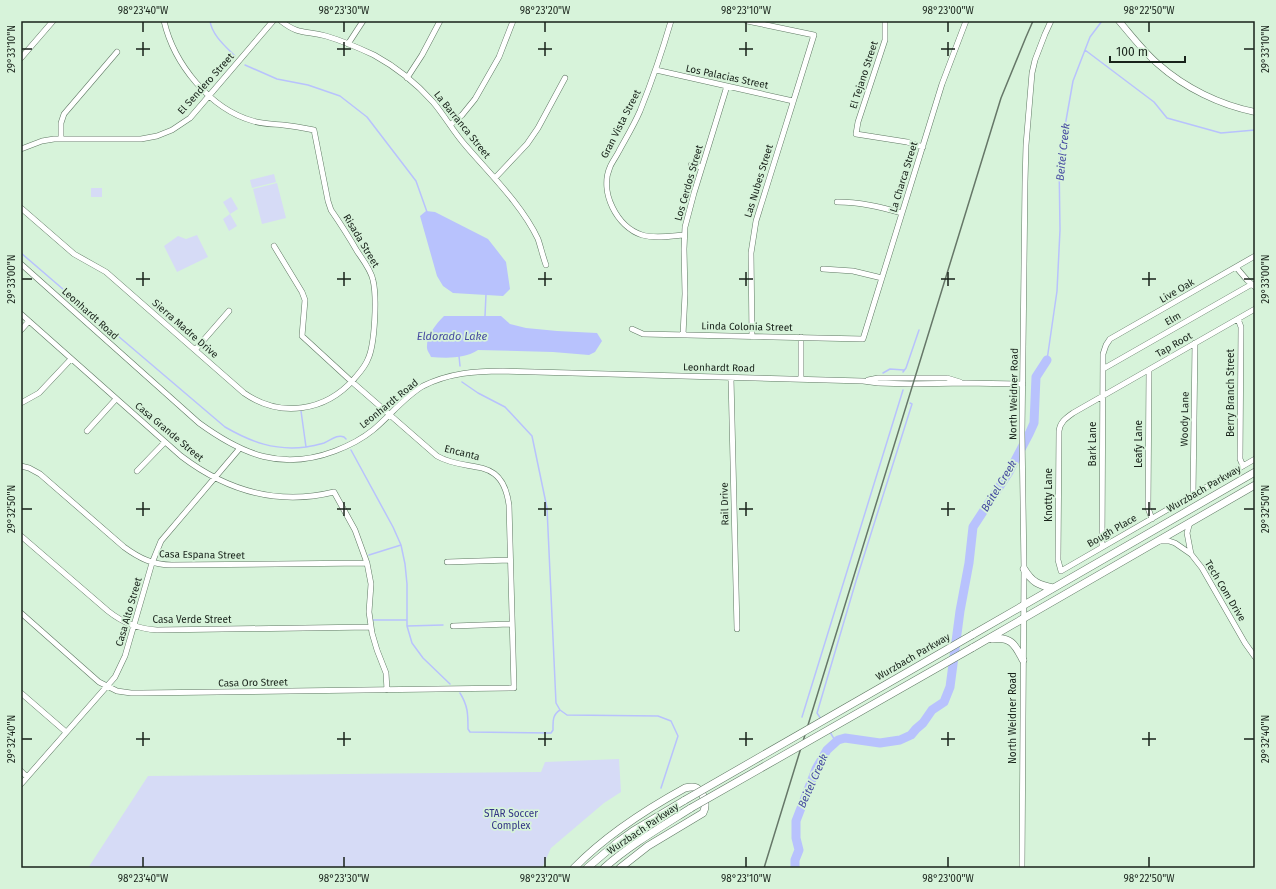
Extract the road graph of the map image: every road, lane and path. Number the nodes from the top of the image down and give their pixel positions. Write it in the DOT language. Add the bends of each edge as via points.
graph roads {
  1 [pos="53,21"];
  2 [pos="164,21"];
  3 [pos="273,21"];
  4 [pos="282,21"];
  5 [pos="364,21"];
  6 [pos="440,21"];
  7 [pos="513,21"];
  8 [pos="671,21"];
  9 [pos="746,21"];
  10 [pos="885,21"];
  11 [pos="966,21"];
  12 [pos="1051,21"];
  13 [pos="1119,21"];
  14 [pos="348,44"];
  15 [pos="117,52"];
  16 [pos="21,58"];
  17 [pos="656,70"];
  18 [pos="407,78"];
  19 [pos="565,78"];
  20 [pos="727,86"];
  21 [pos="209,95"];
  22 [pos="794,101"];
  23 [pos="1255,112"];
  24 [pos="450,125"];
  25 [pos="62,139"];
  26 [pos="923,148"];
  27 [pos="21,149"];
  28 [pos="691,165"];
  29 [pos="702,167"];
  30 [pos="495,178"];
  31 [pos="837,202"];
  32 [pos="21,208"];
  33 [pos="902,213"];
  34 [pos="684,235"];
  35 [pos="274,246"];
  36 [pos="1255,256"];
  37 [pos="21,264"];
  38 [pos="546,266"];
  39 [pos="1236,267"];
  40 [pos="823,270"];
  41 [pos="882,278"];
  42 [pos="1253,285"];
  43 [pos="1255,309"];
  44 [pos="229,311"];
  45 [pos="21,314"];
  46 [pos="1238,319"];
  47 [pos="29,321"];
  48 [pos="632,329"];
  49 [pos="21,330"];
  50 [pos="683,335"];
  51 [pos="752,336"];
  52 [pos="801,337"];
  53 [pos="863,339"];
  54 [pos="1108,342"];
  55 [pos="1195,344"];
  56 [pos="195,350"];
  57 [pos="71,359"];
  58 [pos="1103,369"];
  59 [pos="1148,370"];
  60 [pos="731,378"];
  61 [pos="801,379"];
  62 [pos="352,381"];
  63 [pos="1023,384"];
  64 [pos="1102,396"];
  65 [pos="116,399"];
  66 [pos="21,403"];
  67 [pos="389,414"];
  68 [pos="1063,420"];
  69 [pos="87,431"];
  70 [pos="165,442"];
  71 [pos="240,448"];
  72 [pos="1255,459"];
  73 [pos="21,466"];
  74 [pos="1243,466"];
  75 [pos="137,472"];
  76 [pos="1255,472"];
  77 [pos="215,478"];
  78 [pos="1255,485"];
  79 [pos="1193,495"];
  80 [pos="1152,518"];
  81 [pos="1190,522"];
  82 [pos="21,536"];
  83 [pos="1157,541"];
  84 [pos="1102,547"];
  85 [pos="1191,554"];
  86 [pos="510,560"];
  87 [pos="447,562"];
  88 [pos="152,563"];
  89 [pos="367,563"];
  90 [pos="1024,569"];
  91 [pos="1061,570"];
  92 [pos="1053,588"];
  93 [pos="1024,605"];
  94 [pos="21,613"];
  95 [pos="1023,618"];
  96 [pos="512,624"];
  97 [pos="134,626"];
  98 [pos="371,626"];
  99 [pos="453,626"];
  100 [pos="737,629"];
  101 [pos="988,639"];
  102 [pos="1255,658"];
  103 [pos="1023,660"];
  104 [pos="107,686"];
  105 [pos="514,688"];
  106 [pos="387,690"];
  107 [pos="21,693"];
  108 [pos="66,732"];
  109 [pos="21,771"];
  110 [pos="27,777"];
  111 [pos="21,784"];
  112 [pos="574,868"];
  113 [pos="587,868"];
  114 [pos="604,868"];
  115 [pos="620,868"];
  116 [pos="1022,868"];
  1 -- 16 [label="street"];
  2 -- 21 [label="street" via="169,39 181,63"];
  3 -- 21 [label="street, El Sendero Street"];
  4 -- 14 [label="street, La Barranca Street" via="295,31 324,36"];
  5 -- 14 [label="street"];
  6 -- 18 [label="street"];
  7 -- 24 [label="street" via="499,57 475,99"];
  8 -- 17 [label="street, Gran Vista Street"];
  9 -- 22 [label="street, Las Nubes Street" via="814,35"];
  10 -- 26 [label="street, El Tejano Street" via="885,40 856,134 900,141"];
  11 -- 26 [label="street, La Charca Street" via="942,84"];
  12 -- 63 [label="street, North Weidner Road" via="1035,60 1031,87 1025,182"];
  13 -- 23 [label="main road" via="1156,63 1169,73 1196,91 1228,105"];
  14 -- 18 [label="street, La Barranca Street" via="385,62"];
  15 -- 25 [label="street" via="67,109 62,118"];
  17 -- 20 [label="street, Los Palacias Street"];
  17 -- 34 [label="street, Gran Vista Street" via="640,112 609,168 607,188 615,213 629,228 642,235 656,237"];
  18 -- 24 [label="street, La Barranca Street" via="433,102"];
  19 -- 30 [label="street" via="535,134"];
  20 -- 22 [label="street, Los Palacias Street"];
  20 -- 29 [label="street, Los Cerdos Street"];
  21 -- 25 [label="street, El Sendero Street" via="190,118 157,136 133,139"];
  21 -- 62 [label="street, Risada Street" via="245,118 314,130 331,210 367,266 373,282 372,346 366,364"];
  22 -- 51 [label="street, Las Nubes Street" via="753,237"];
  24 -- 30 [label="street, La Barranca Street" via="464,145"];
  25 -- 27 [label="street, El Sendero Street" via="42,141"];
  26 -- 33 [label="street, La Charca Street"];
  28 -- 29 [label="street"];
  29 -- 34 [label="street, Los Cerdos Street"];
  30 -- 38 [label="street, La Barranca Street" via="533,229"];
  31 -- 33 [label="street" via="872,205"];
  32 -- 56 [label="street, Sierra Madre Drive" via="74,254 106,272"];
  33 -- 41 [label="street, La Charca Street"];
  34 -- 50 [label="street, Los Cerdos Street"];
  35 -- 62 [label="street, Encanta" via="305,300 302,336"];
  36 -- 39 [label="street, Live Oak"];
  37 -- 71 [label="street, Leonhardt Road" via="199,423"];
  39 -- 42 [label="street"];
  39 -- 54 [label="street, Live Oak"];
  40 -- 41 [label="street" via="853,271"];
  41 -- 53 [label="street, La Charca Street"];
  42 -- 58 [label="street, Elm"];
  43 -- 46 [label="street, Tap Root"];
  44 -- 56 [label="street"];
  45 -- 47 [label="street, Casa Grande Street"];
  46 -- 55 [label="street, Tap Root"];
  46 -- 74 [label="street, Berry Branch Street" via="1241,327 1240,459"];
  47 -- 49 [label="street"];
  47 -- 57 [label="street, Casa Grande Street"];
  48 -- 50 [label="street, Linda Colonia Street" via="643,334"];
  50 -- 51 [label="street, Linda Colonia Street"];
  51 -- 52 [label="street, Linda Colonia Street"];
  52 -- 53 [label="street, Linda Colonia Street"];
  52 -- 61 [label="street"];
  54 -- 58 [label="street, Bark Lane" via="1103,354"];
  55 -- 59 [label="street, Tap Root"];
  55 -- 79 [label="street, Woody Lane"];
  56 -- 62 [label="street, Sierra Madre Drive" via="250,397 281,408 313,406 340,392"];
  57 -- 65 [label="street, Casa Grande Street"];
  57 -- 66 [label="street" via="39,393"];
  58 -- 64 [label="street, Bark Lane"];
  59 -- 64 [label="street, Tap Root"];
  59 -- 80 [label="street, Leafy Lane" via="1148,508"];
  60 -- 61 [label="street, Leonhardt Road"];
  60 -- 67 [label="street, Leonhardt Road" via="466,372 447,376 422,387"];
  60 -- 100 [label="street, Rail Drive"];
  61 -- 63 [label="street, Leonhardt Road" via="910,384"];
  62 -- 67 [label="street, Encanta"];
  63 -- 90 [label="street, North Weidner Road"];
  64 -- 68 [label="street, Tap Root"];
  64 -- 84 [label="street, Bark Lane"];
  65 -- 69 [label="street"];
  65 -- 70 [label="street, Casa Grande Street"];
  67 -- 71 [label="street, Leonhardt Road" via="364,436 320,456 280,459 254,454"];
  67 -- 86 [label="street, Encanta" via="442,459 484,468 498,477 508,498"];
  68 -- 91 [label="street, Knotty Lane" via="1059,431 1058,560"];
  70 -- 75 [label="street"];
  70 -- 77 [label="street, Casa Grande Street" via="195,467"];
  71 -- 77 [label="street, Casa Alto Street"];
  72 -- 74 [label="street, Bough Place"];
  73 -- 88 [label="street, Casa Espana Street" via="40,474 124,547"];
  74 -- 79 [label="street, Bough Place"];
  76 -- 92 [label="highway, Wurzbach Parkway"];
  77 -- 88 [label="street, Casa Alto Street" via="164,536"];
  77 -- 89 [label="street, Casa Grande Street" via="238,488 271,496 302,497 334,492 355,530"];
  78 -- 81 [label="highway, Wurzbach Parkway"];
  79 -- 80 [label="street, Bough Place"];
  80 -- 84 [label="street, Bough Place"];
  81 -- 83 [label="highway, Wurzbach Parkway"];
  81 -- 85 [label="street, Tech Com Drive" via="1187,533"];
  82 -- 97 [label="street, Casa Verde Street" via="119,620"];
  83 -- 85 [label="street, Tech Com Drive" via="1175,542"];
  83 -- 95 [label="highway, Wurzbach Parkway"];
  84 -- 91 [label="street, Bough Place"];
  85 -- 102 [label="street, Tech Com Drive" via="1202,568"];
  86 -- 87 [label="street"];
  86 -- 96 [label="street, Encanta"];
  88 -- 89 [label="street, Casa Espana Street"];
  88 -- 97 [label="street, Casa Alto Street"];
  89 -- 98 [label="street" via="371,584"];
  90 -- 92 [label="highway" via="1028,576 1041,586"];
  90 -- 93 [label="street, North Weidner Road"];
  92 -- 93 [label="highway, Wurzbach Parkway"];
  93 -- 95 [label="street, North Weidner Road"];
  93 -- 113 [label="highway, Wurzbach Parkway, bridge" via="633,831"];
  94 -- 104 [label="street, Casa Oro Street" via="99,682"];
  95 -- 101 [label="highway, Wurzbach Parkway"];
  95 -- 103 [label="street, North Weidner Road"];
  96 -- 99 [label="street"];
  96 -- 105 [label="street, Encanta"];
  97 -- 98 [label="street, Casa Verde Street" via="157,630"];
  97 -- 104 [label="street, Casa Alto Street" via="123,663"];
  98 -- 106 [label="street" via="386,673"];
  101 -- 103 [label="highway" via="1001,637 1010,641"];
  101 -- 114 [label="highway, Wurzbach Parkway, bridge" via="691,808 645,837"];
  103 -- 116 [label="street, North Weidner Road"];
  104 -- 106 [label="street, Casa Oro Street" via="117,691 136,693"];
  104 -- 108 [label="street, Casa Alto Street"];
  105 -- 106 [label="street, Casa Oro Street"];
  107 -- 108 [label="street"];
  108 -- 110 [label="street, Casa Alto Street"];
  109 -- 110 [label="street"];
  110 -- 111 [label="street, Casa Alto Street"];
  112 -- 115 [label="highway" via="619,828 685,788 698,789 706,806 703,813 648,846"];
}
